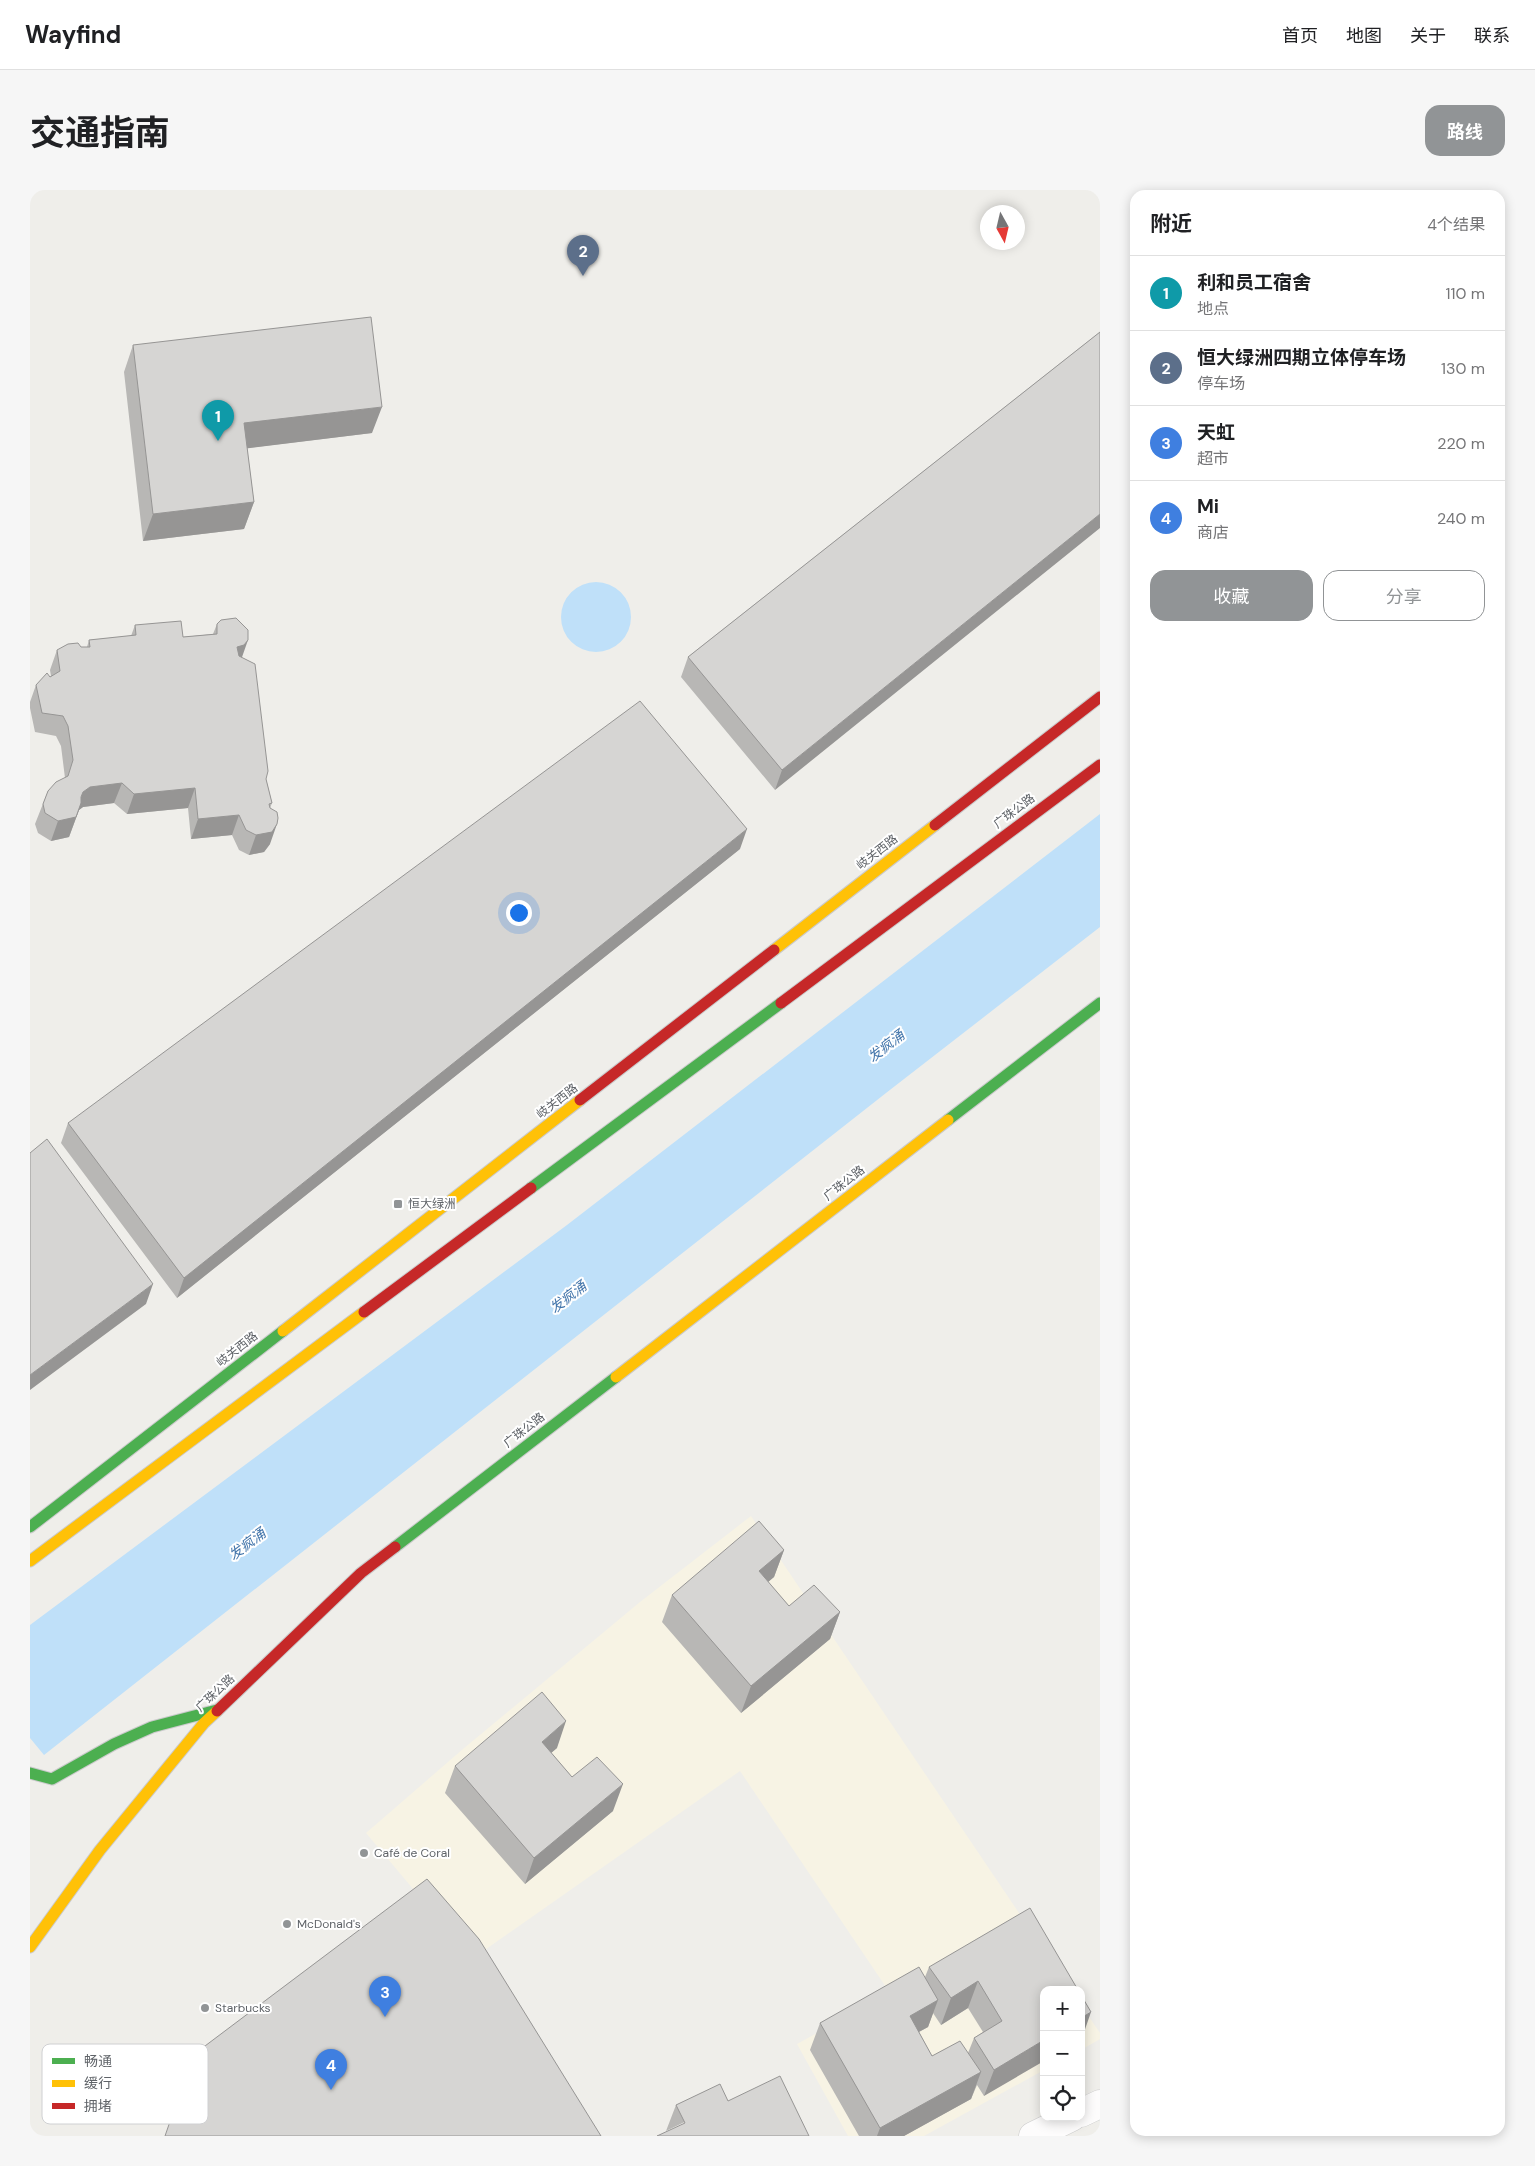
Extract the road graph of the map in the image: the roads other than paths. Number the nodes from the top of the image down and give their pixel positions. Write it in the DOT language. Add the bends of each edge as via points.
graph roads {
  1 [pos="1100,696"];
  2 [pos="1100,765"];
  3 [pos="1100,1003"];
  4 [pos="30,1527"];
  5 [pos="30,1561"];
  6 [pos="217,1710"];
  7 [pos="30,1773"];
  8 [pos="30,1947"];
  9 [pos="1100,2104"];
  10 [pos="1085,2111"];
  11 [pos="1064,2121"];
  12 [pos="1033,2136"];
  1 -- 4 [label="main road, 岐关西路"];
  2 -- 5 [label="main road, 广珠公路"];
  3 -- 6 [label="main road, 广珠公路" via="360,1573"];
  6 -- 7 [label="main road" via="152,1727 52,1779"];
  6 -- 8 [label="main road, 广珠公路" via="105,1844"];
  9 -- 10 [label="street"];
  11 -- 12 [label="street"];
}
